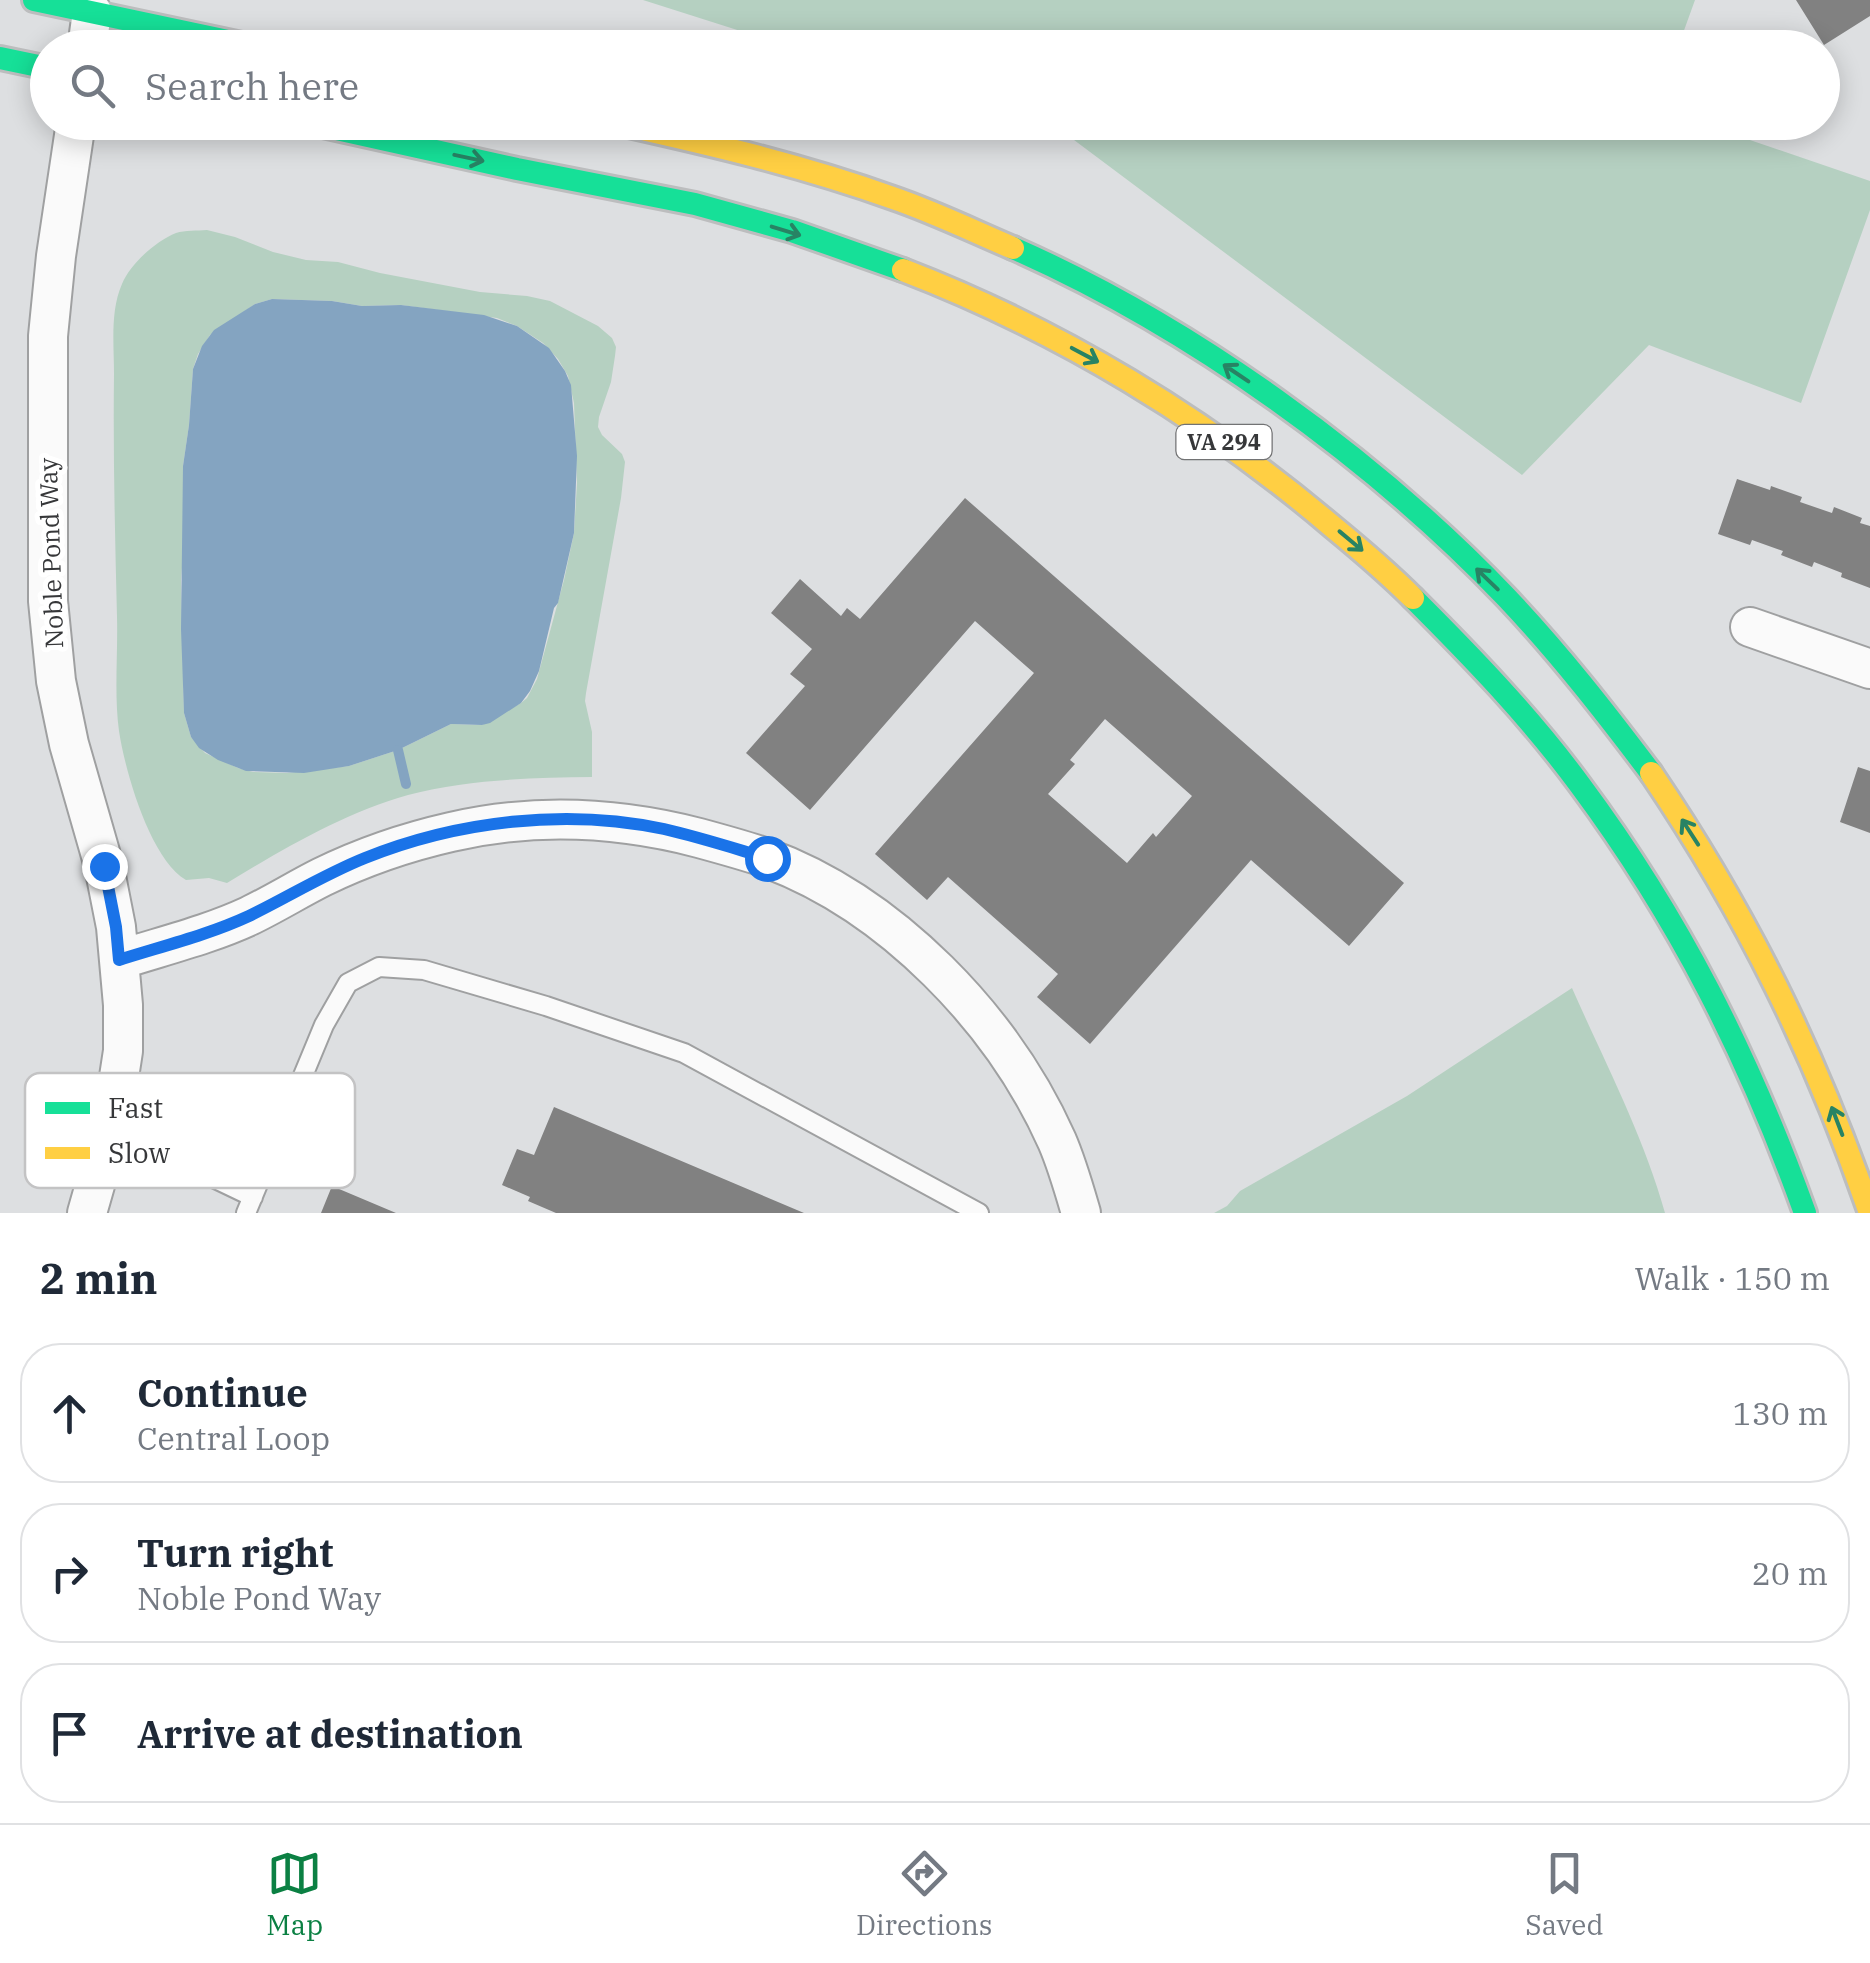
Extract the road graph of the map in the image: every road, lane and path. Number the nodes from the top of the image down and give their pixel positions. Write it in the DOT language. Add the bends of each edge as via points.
graph roads {
  1 [pos="34,0"];
  2 [pos="90,30"];
  3 [pos="0,58"];
  4 [pos="30,64"];
  5 [pos="73,140"];
  6 [pos="386,140"];
  7 [pos="692,140"];
  8 [pos="1750,627"];
  9 [pos="1870,669"];
  10 [pos="119,960"];
  11 [pos="120,1073"];
  12 [pos="304,1073"];
  13 [pos="94,1188"];
  14 [pos="219,1188"];
  15 [pos="250,1205"];
  16 [pos="87,1213"];
  17 [pos="979,1213"];
  18 [pos="1081,1213"];
  19 [pos="1804,1213"];
  20 [pos="1870,1213"];
  1 -- 2 [label="highway"];
  3 -- 4 [label="highway"];
  5 -- 10 [label="street, Noble Pond Way" via="48,336 48,601 56,681 104,866"];
  6 -- 19 [label="highway, VA 294, one-way" via="665,198 916,274 1106,366 1290,491 1469,652 1606,820 1727,1022"];
  20 -- 7 [label="highway, VA 294, one-way" via="1808,1050 1713,866 1650,770 1568,666 1414,510 1232,369 1133,308 931,212"];
  8 -- 9 [label="street"];
  10 -- 11 [label="street, Noble Pond Way"];
  10 -- 18 [label="street" via="234,922 365,858 454,831 572,820 662,828 708,840 767,858 840,896 938,970 992,1031 1031,1092 1058,1142"];
  12 -- 17 [label="lane" via="348,983 380,967 424,970 684,1054"];
  13 -- 16 [label="street, Noble Pond Way"];
  14 -- 15 [label="lane"];
}
